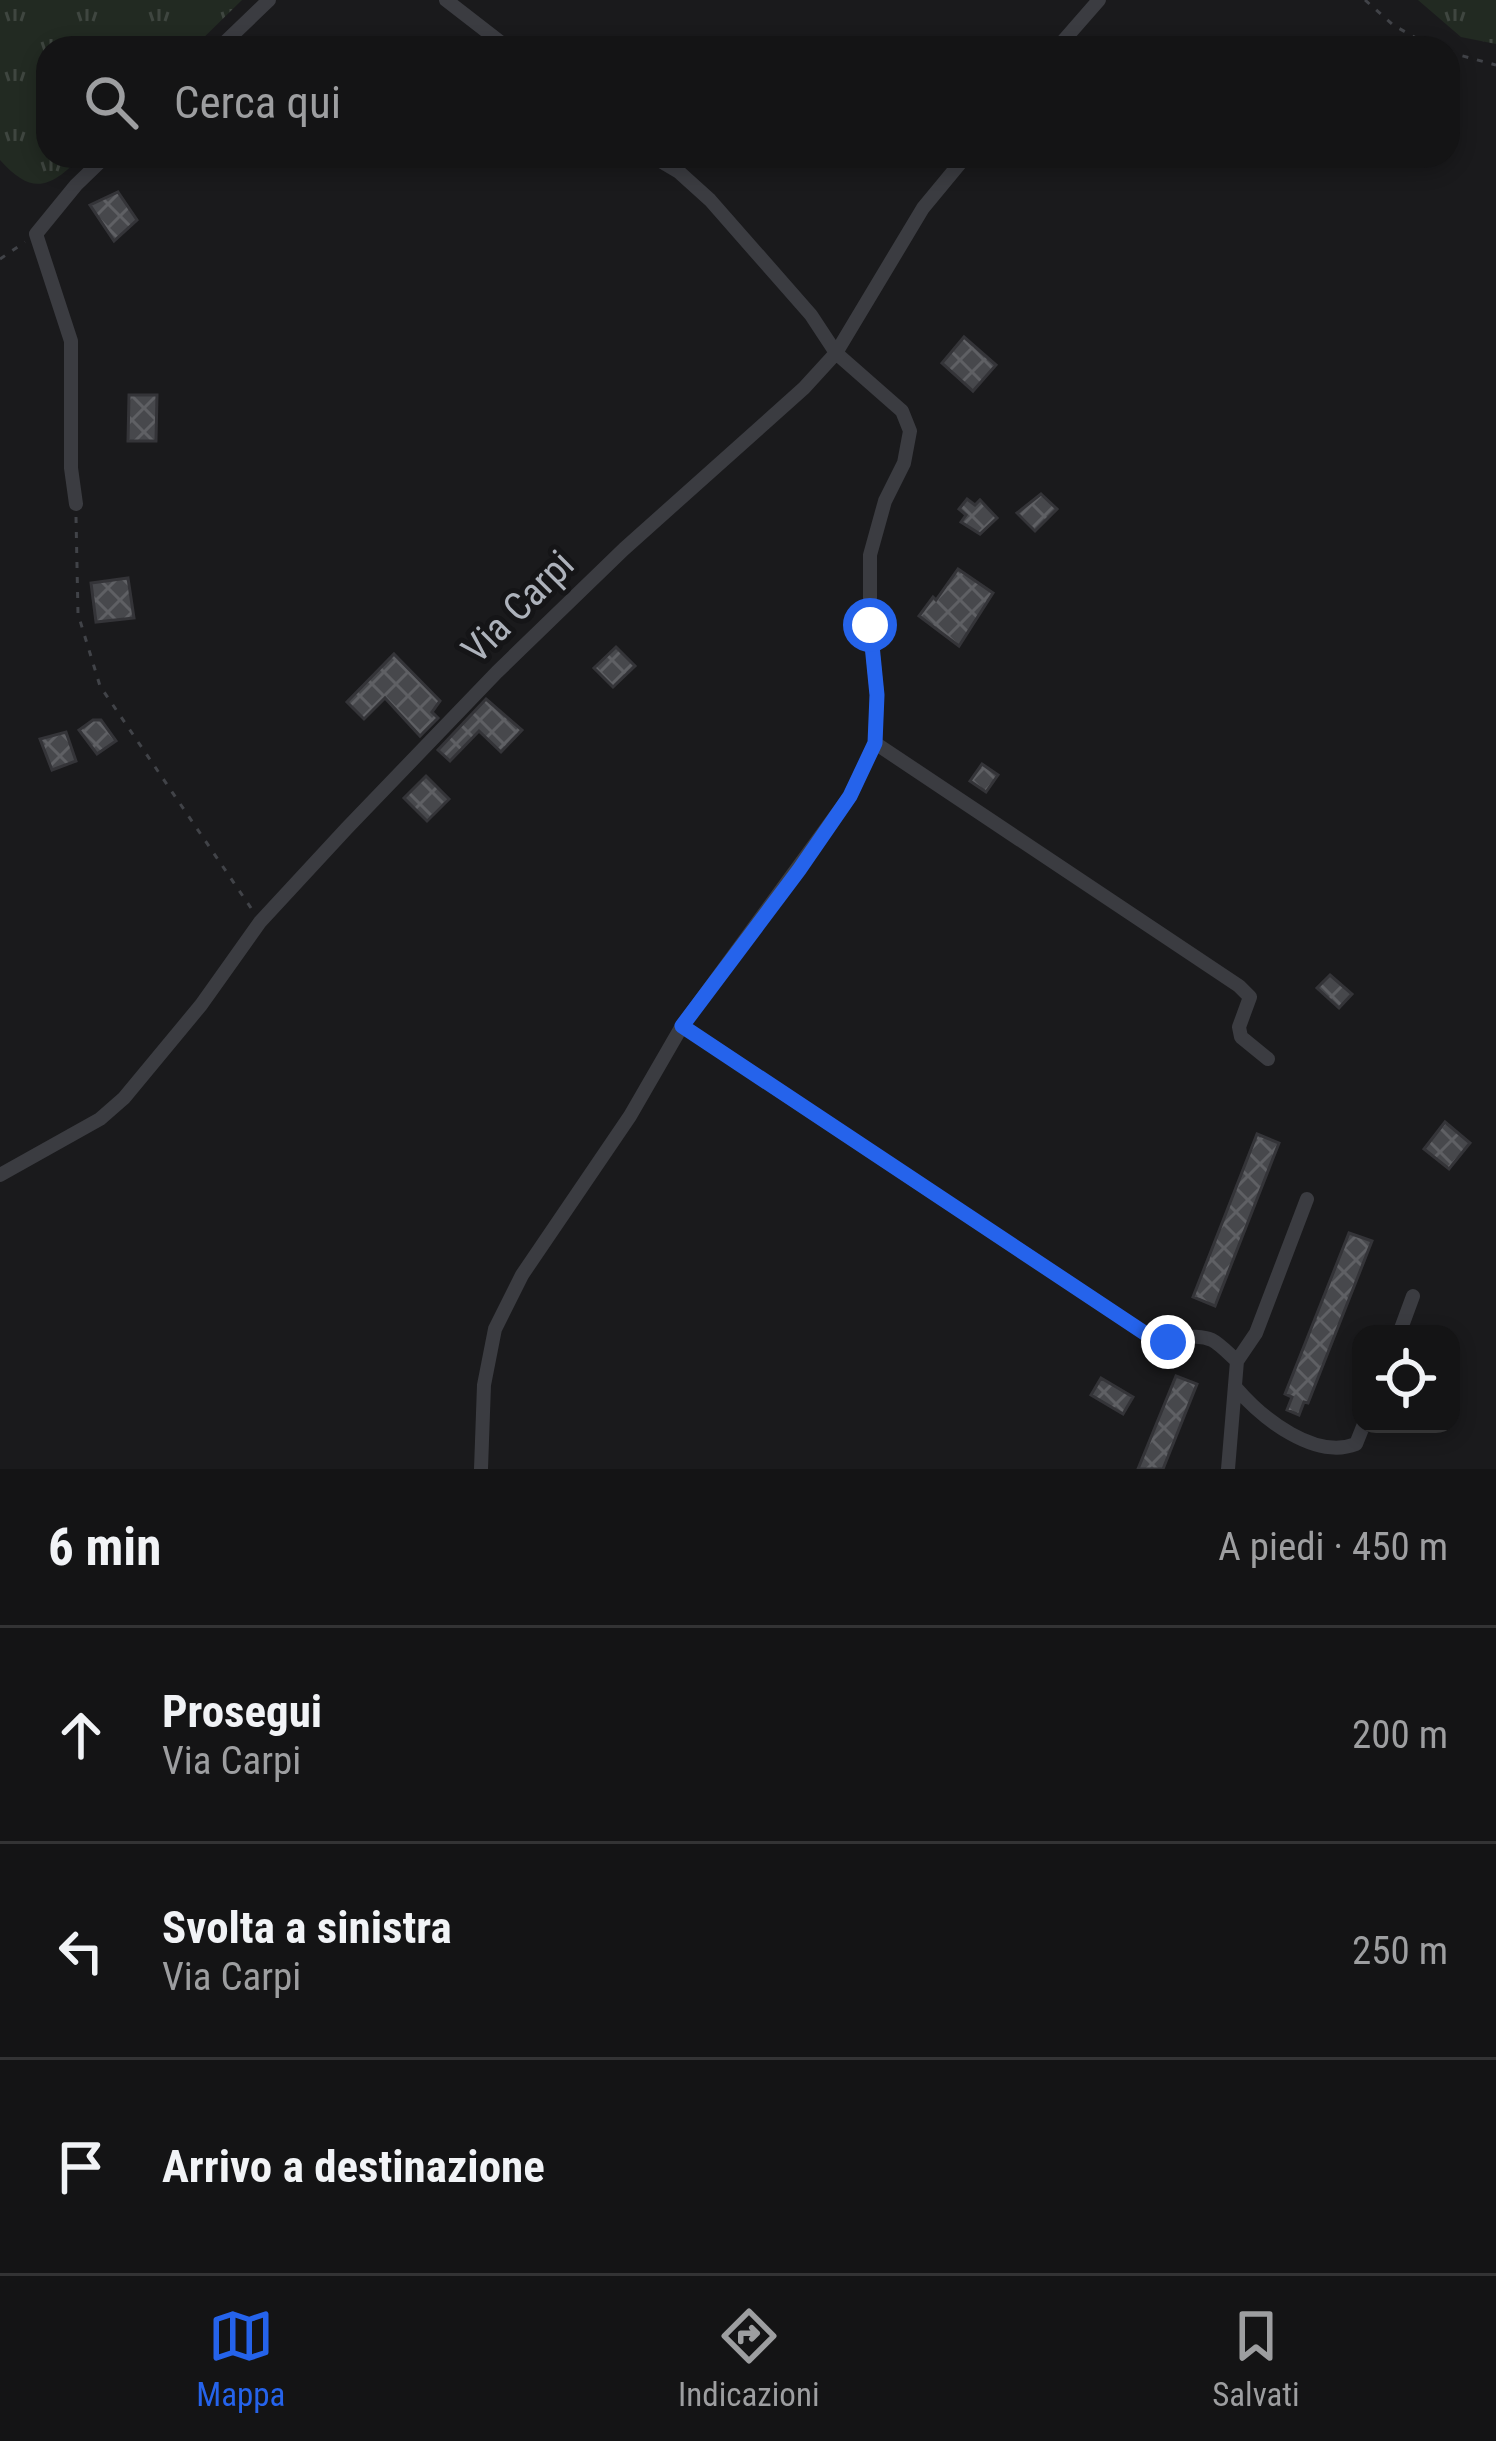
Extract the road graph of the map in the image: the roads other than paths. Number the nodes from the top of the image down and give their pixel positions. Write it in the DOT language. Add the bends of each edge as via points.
graph roads {
  1 [pos="269,0"];
  2 [pos="446,0"];
  3 [pos="1099,0"];
  4 [pos="232,36"];
  5 [pos="492,36"];
  6 [pos="1068,36"];
  7 [pos="94,168"];
  8 [pos="672,168"];
  9 [pos="956,168"];
  10 [pos="836,353"];
  11 [pos="76,504"];
  12 [pos="875,743"];
  13 [pos="682,1026"];
  14 [pos="1268,1059"];
  15 [pos="0,1175"];
  16 [pos="1307,1199"];
  17 [pos="1413,1296"];
  18 [pos="1402,1325"];
  19 [pos="1237,1361"];
  20 [pos="1237,1389"];
  21 [pos="1360,1433"];
  22 [pos="481,1469"];
  23 [pos="1228,1469"];
  1 -- 4 [label="street"];
  2 -- 5 [label="street"];
  3 -- 6 [label="street"];
  7 -- 11 [label="street" via="36,234 71,341"];
  8 -- 10 [label="street" via="710,200"];
  9 -- 10 [label="street, Via Carpi"];
  10 -- 12 [label="street" via="902,411 910,430 871,555"];
  10 -- 15 [label="street, Via Carpi" via="496,672 260,922 124,1097"];
  12 -- 13 [label="street" via="850,796"];
  12 -- 14 [label="street" via="1239,986 1250,997 1240,1037"];
  13 -- 19 [label="street" via="1149,1336 1212,1340"];
  13 -- 22 [label="street" via="495,1329"];
  16 -- 19 [label="street" via="1256,1333"];
  17 -- 18 [label="street"];
  19 -- 20 [label="street"];
  20 -- 21 [label="street" via="1324,1450 1355,1444"];
  20 -- 23 [label="street"];
}
